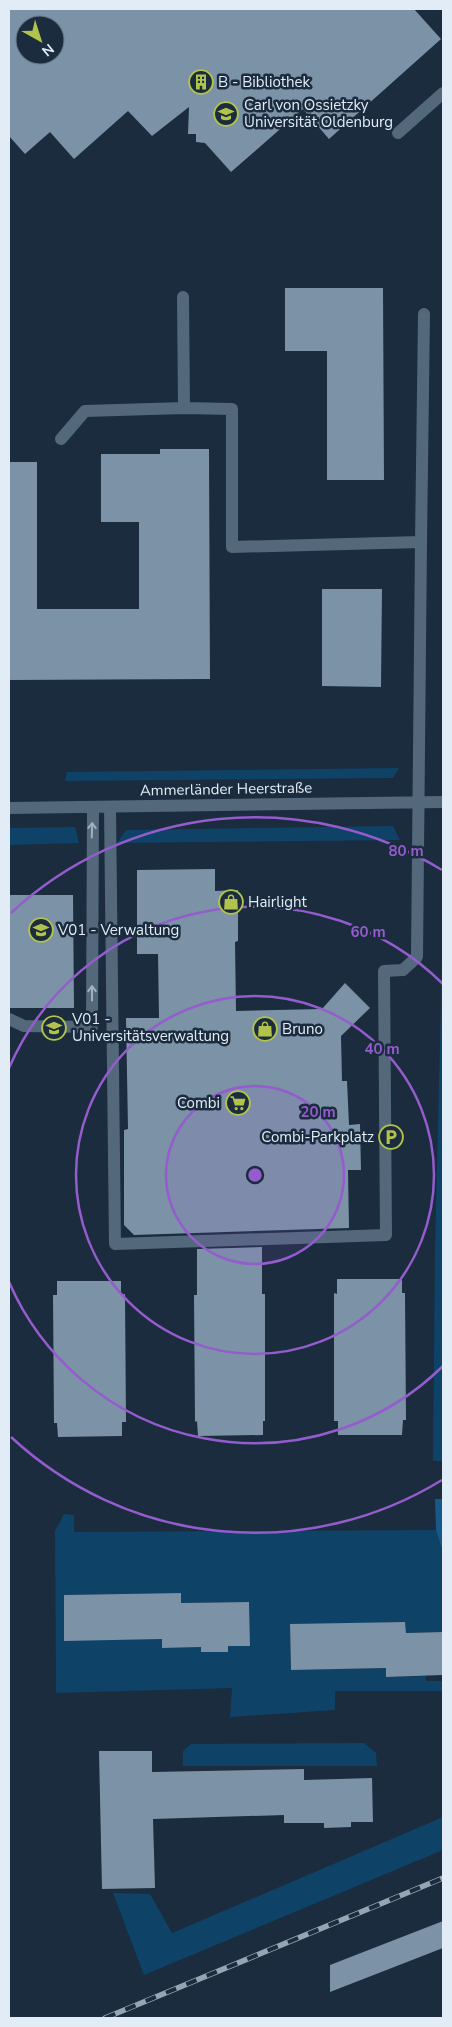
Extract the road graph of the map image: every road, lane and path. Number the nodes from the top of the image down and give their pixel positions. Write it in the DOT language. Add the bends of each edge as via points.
graph roads {
  1 [pos="443,93"];
  2 [pos="398,132"];
  3 [pos="183,297"];
  4 [pos="424,314"];
  5 [pos="184,408"];
  6 [pos="61,439"];
  7 [pos="421,542"];
  8 [pos="443,802"];
  9 [pos="418,803"];
  10 [pos="9,808"];
  11 [pos="92,808"];
  12 [pos="110,808"];
  13 [pos="9,1019"];
  1 -- 2 [label="street"];
  3 -- 5 [label="street"];
  4 -- 7 [label="street"];
  5 -- 6 [label="street" via="85,411"];
  5 -- 7 [label="street" via="232,409 232,547"];
  7 -- 9 [label="street"];
  8 -- 9 [label="street, Ammerländer Heerstraße"];
  9 -- 12 [label="street, Ammerländer Heerstraße"];
  9 -- 12 [label="street" via="417,957 403,970 384,971 386,1235 115,1244"];
  10 -- 11 [label="street, Ammerländer Heerstraße"];
  11 -- 12 [label="street, Ammerländer Heerstraße"];
  13 -- 11 [label="street, one-way" via="24,1026 92,1027"];
}
